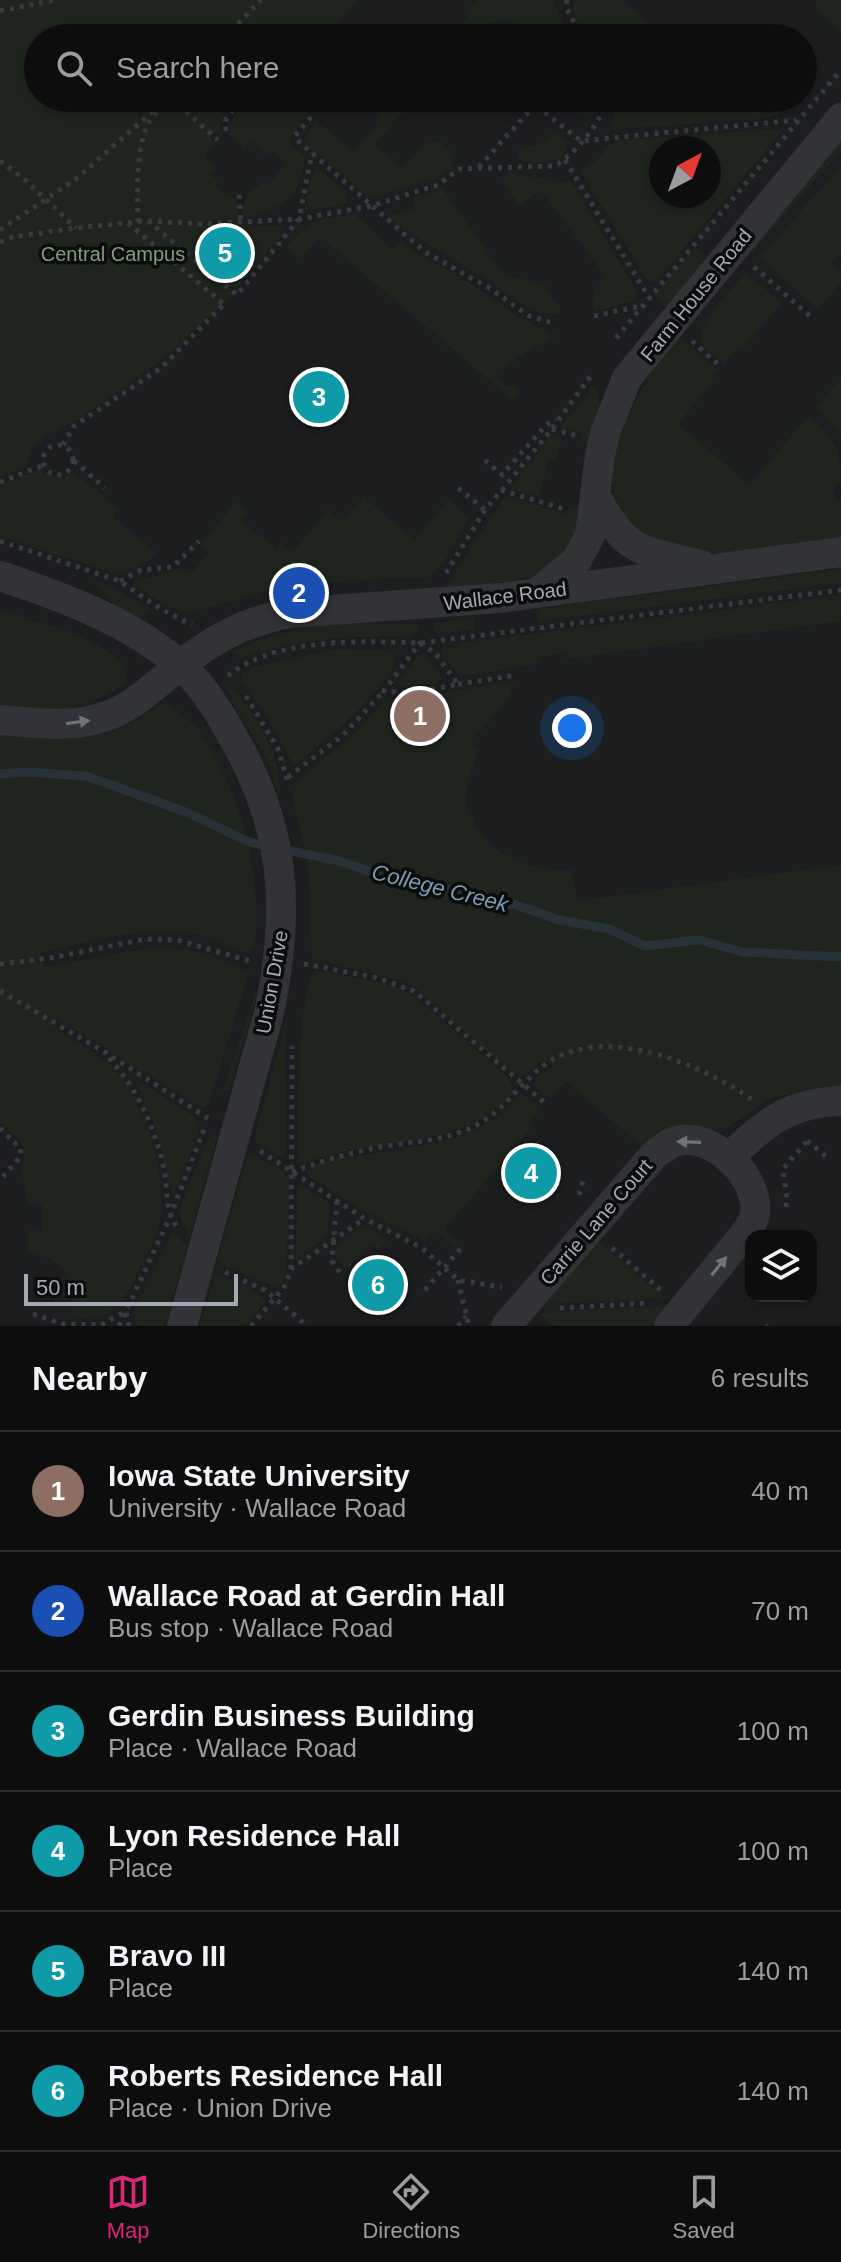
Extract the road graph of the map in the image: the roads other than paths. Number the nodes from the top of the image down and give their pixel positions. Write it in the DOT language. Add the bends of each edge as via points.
graph roads {
  1 [pos="841,118"];
  2 [pos="595,494"];
  3 [pos="640,549"];
  4 [pos="841,552"];
  5 [pos="577,560"];
  6 [pos="714,569"];
  7 [pos="0,576"];
  8 [pos="537,593"];
  9 [pos="180,665"];
  10 [pos="0,720"];
  11 [pos="841,1101"];
  12 [pos="728,1158"];
  13 [pos="664,1314"];
  14 [pos="182,1326"];
  15 [pos="506,1326"];
  1 -- 2 [label="street, Farm House Road" via="627,378 606,430"];
  2 -- 3 [label="street" via="609,522"];
  2 -- 5 [label="street, Farm House Road" via="590,535"];
  3 -- 5 [label="street" via="618,544"];
  3 -- 6 [label="street"];
  4 -- 6 [label="street, Wallace Road"];
  5 -- 8 [label="street, Farm House Road"];
  6 -- 8 [label="street, Wallace Road"];
  7 -- 9 [label="street, Union Drive" via="96,613"];
  8 -- 9 [label="street, Wallace Road" via="289,613 231,630"];
  10 -- 9 [label="street, Wallace Road, one-way" via="73,724 106,716 141,697"];
  9 -- 14 [label="street, Union Drive" via="217,709 267,809 283,918 269,1013"];
  11 -- 12 [label="street" via="817,1102 775,1117"];
  13 -- 12 [label="street, Carrie Lane Court, one-way" via="755,1217 750,1184"];
  12 -- 15 [label="street, Carrie Lane Court, one-way" via="699,1141 666,1145"];
}
